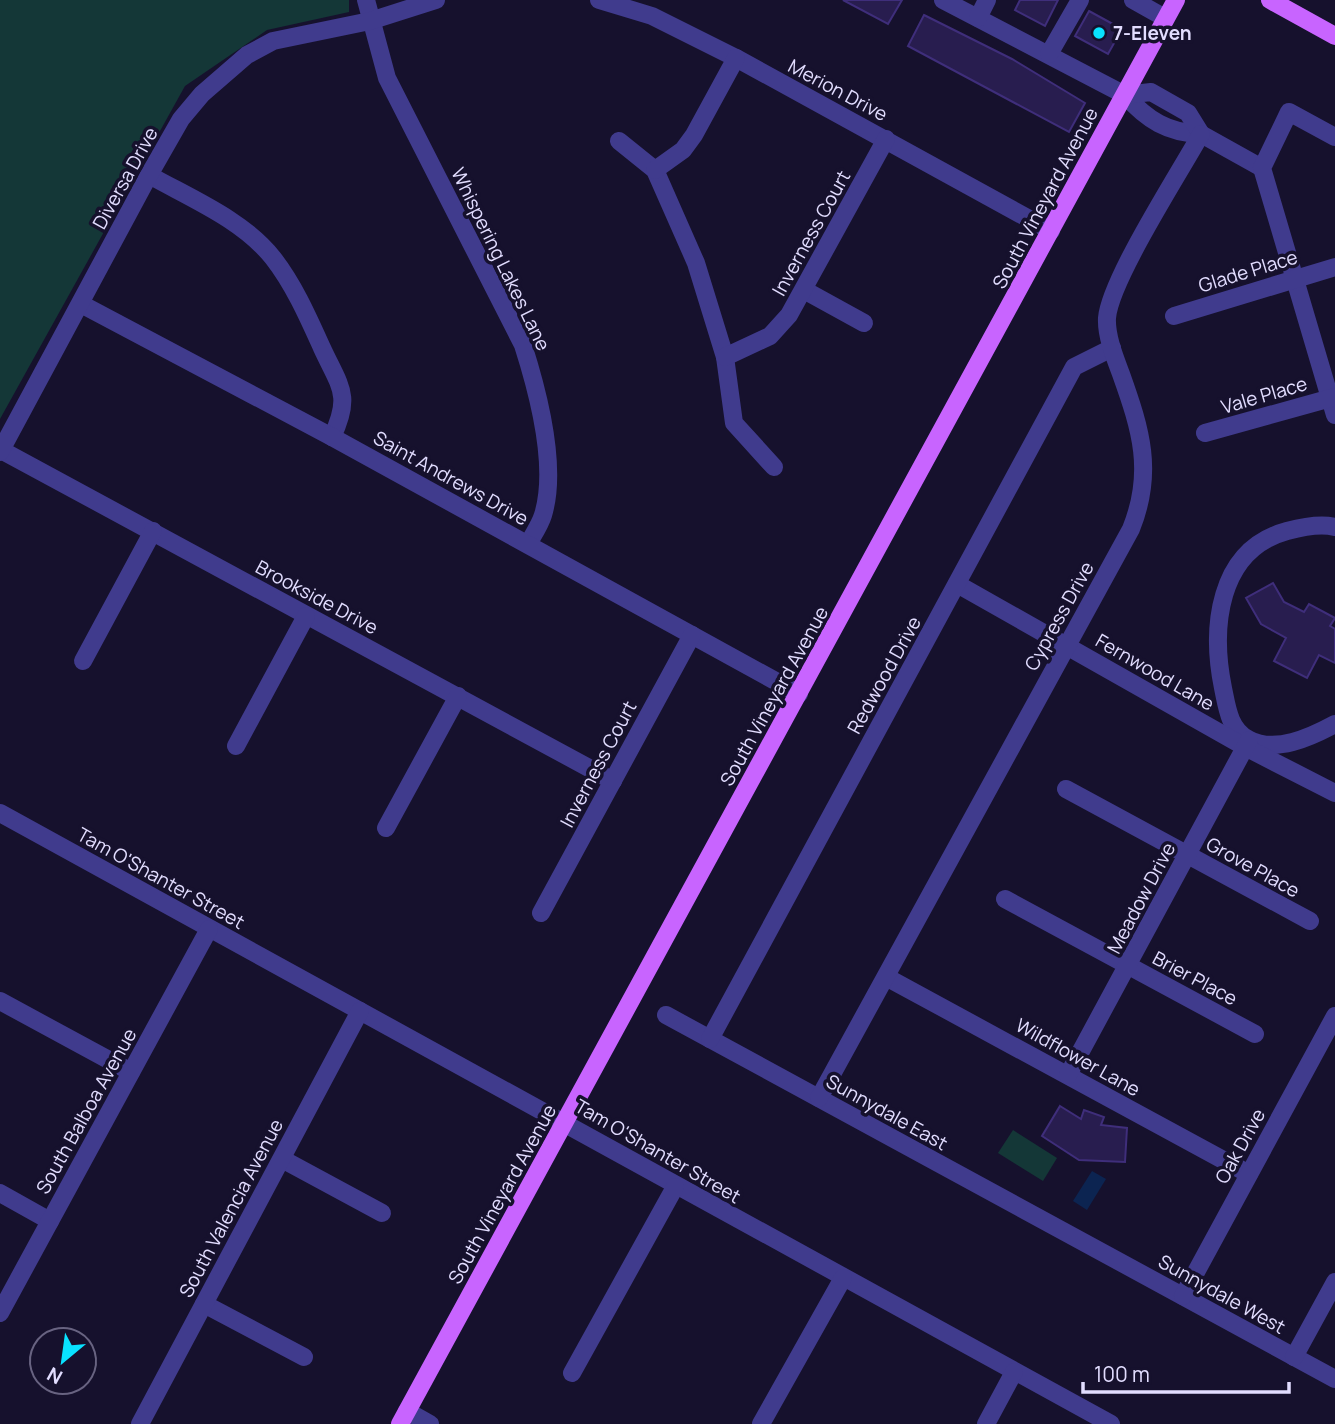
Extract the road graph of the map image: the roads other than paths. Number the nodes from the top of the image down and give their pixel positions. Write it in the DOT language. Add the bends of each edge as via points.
graph roads {
  1 [pos="366,0"];
  2 [pos="436,0"];
  3 [pos="599,0"];
  4 [pos="943,0"];
  5 [pos="987,0"];
  6 [pos="1080,0"];
  7 [pos="1133,0"];
  8 [pos="1176,0"];
  9 [pos="1269,0"];
  10 [pos="978,18"];
  11 [pos="1165,18"];
  12 [pos="370,21"];
  13 [pos="1335,36"];
  14 [pos="1049,54"];
  15 [pos="736,58"];
  16 [pos="1125,94"];
  17 [pos="1202,134"];
  18 [pos="1335,137"];
  19 [pos="886,139"];
  20 [pos="619,141"];
  21 [pos="1262,168"];
  22 [pos="655,170"];
  23 [pos="149,176"];
  24 [pos="1051,231"];
  25 [pos="1335,267"];
  26 [pos="1295,278"];
  27 [pos="804,290"];
  28 [pos="80,304"];
  29 [pos="1174,316"];
  30 [pos="864,323"];
  31 [pos="1112,348"];
  32 [pos="725,357"];
  33 [pos="1334,403"];
  34 [pos="1205,433"];
  35 [pos="332,437"];
  36 [pos="0,451"];
  37 [pos="774,467"];
  38 [pos="1335,527"];
  39 [pos="153,531"];
  40 [pos="528,544"];
  41 [pos="957,584"];
  42 [pos="306,616"];
  43 [pos="692,635"];
  44 [pos="1066,646"];
  45 [pos="83,661"];
  46 [pos="799,694"];
  47 [pos="458,696"];
  48 [pos="1335,724"];
  49 [pos="1247,743"];
  50 [pos="236,746"];
  51 [pos="613,781"];
  52 [pos="1066,789"];
  53 [pos="1335,793"];
  54 [pos="0,813"];
  55 [pos="386,828"];
  56 [pos="1188,855"];
  57 [pos="1005,899"];
  58 [pos="541,913"];
  59 [pos="1310,922"];
  60 [pos="209,929"];
  61 [pos="1128,967"];
  62 [pos="886,977"];
  63 [pos="0,1001"];
  64 [pos="360,1011"];
  65 [pos="666,1015"];
  66 [pos="1335,1016"];
  67 [pos="1255,1034"];
  68 [pos="710,1039"];
  69 [pos="131,1072"];
  70 [pos="1068,1075"];
  71 [pos="819,1098"];
  72 [pos="565,1123"];
  73 [pos="282,1158"];
  74 [pos="1249,1174"];
  75 [pos="675,1187"];
  76 [pos="0,1193"];
  77 [pos="382,1213"];
  78 [pos="50,1221"];
  79 [pos="1088,1246"];
  80 [pos="843,1278"];
  81 [pos="1335,1282"];
  82 [pos="1183,1296"];
  83 [pos="204,1304"];
  84 [pos="0,1313"];
  85 [pos="304,1357"];
  86 [pos="1294,1357"];
  87 [pos="1014,1372"];
  88 [pos="572,1373"];
  89 [pos="1335,1379"];
  90 [pos="403,1418"];
  91 [pos="140,1424"];
  92 [pos="430,1424"];
  93 [pos="761,1424"];
  94 [pos="986,1424"];
  95 [pos="1111,1424"];
  1 -- 12 [label="street, Whispering Lakes Lane"];
  2 -- 12 [label="street"];
  3 -- 15 [label="street, Merion Drive" via="652,16"];
  4 -- 10 [label="street"];
  5 -- 10 [label="street"];
  6 -- 14 [label="street"];
  7 -- 11 [label="street"];
  8 -- 11 [label="main road, South Vineyard Avenue"];
  9 -- 13 [label="main road"];
  10 -- 14 [label="street"];
  11 -- 16 [label="main road, South Vineyard Avenue"];
  12 -- 23 [label="street, Diversa Drive" via="273,41 247,55 181,119"];
  12 -- 40 [label="street, Whispering Lakes Lane" via="387,78 523,345 537,391 548,473 543,515"];
  14 -- 16 [label="street"];
  15 -- 19 [label="street, Merion Drive"];
  15 -- 22 [label="street" via="694,135"];
  16 -- 17 [label="street" via="1151,92 1188,113"];
  16 -- 24 [label="main road, South Vineyard Avenue"];
  17 -- 21 [label="street"];
  17 -- 31 [label="street, Cypress Drive" via="1115,290 1107,318"];
  18 -- 21 [label="street" via="1289,112"];
  19 -- 24 [label="street, Merion Drive"];
  19 -- 27 [label="street, Inverness Court"];
  20 -- 22 [label="street"];
  21 -- 26 [label="street"];
  22 -- 32 [label="street" via="696,263"];
  23 -- 28 [label="street, Diversa Drive"];
  23 -- 35 [label="street" via="230,220 272,257 298,297 344,395 343,414"];
  24 -- 46 [label="main road, South Vineyard Avenue"];
  25 -- 26 [label="street, Glade Place"];
  26 -- 29 [label="street, Glade Place"];
  26 -- 33 [label="street"];
  27 -- 30 [label="street"];
  27 -- 32 [label="street, Inverness Court" via="770,336"];
  28 -- 35 [label="street, Saint Andrews Drive"];
  28 -- 36 [label="street, Diversa Drive"];
  31 -- 41 [label="street, Redwood Drive" via="1074,367"];
  31 -- 44 [label="street, Cypress Drive" via="1133,408 1146,475 1131,528"];
  32 -- 37 [label="street" via="734,423"];
  33 -- 34 [label="street, Vale Place"];
  35 -- 40 [label="street, Saint Andrews Drive"];
  36 -- 39 [label="street, Brookside Drive"];
  38 -- 49 [label="street" via="1299,528 1265,541 1238,566 1222,597 1215,633 1218,669 1228,715"];
  39 -- 42 [label="street, Brookside Drive"];
  39 -- 45 [label="street"];
  40 -- 43 [label="street, Saint Andrews Drive"];
  41 -- 44 [label="street, Fernwood Lane"];
  41 -- 68 [label="street, Redwood Drive"];
  42 -- 47 [label="street, Brookside Drive"];
  42 -- 50 [label="street"];
  43 -- 46 [label="street, Saint Andrews Drive"];
  43 -- 51 [label="street, Inverness Court"];
  44 -- 49 [label="street, Fernwood Lane"];
  44 -- 62 [label="street, Cypress Drive"];
  46 -- 72 [label="main road, South Vineyard Avenue"];
  47 -- 51 [label="street, Brookside Drive"];
  47 -- 55 [label="street"];
  48 -- 49 [label="street" via="1288,744"];
  49 -- 53 [label="street, Fernwood Lane"];
  49 -- 56 [label="street, Meadow Drive"];
  51 -- 58 [label="street, Inverness Court"];
  52 -- 56 [label="street, Grove Place"];
  54 -- 60 [label="street, Tam O'Shanter Street"];
  56 -- 59 [label="street, Grove Place"];
  56 -- 61 [label="street, Meadow Drive"];
  57 -- 61 [label="street, Brier Place"];
  60 -- 64 [label="street, Tam O'Shanter Street"];
  60 -- 69 [label="street, South Balboa Avenue"];
  61 -- 67 [label="street, Brier Place"];
  61 -- 70 [label="street, Meadow Drive"];
  62 -- 70 [label="street, Wildflower Lane"];
  62 -- 71 [label="street, Cypress Drive"];
  63 -- 69 [label="street"];
  64 -- 72 [label="street, Tam O'Shanter Street"];
  64 -- 73 [label="street, South Valencia Avenue"];
  65 -- 68 [label="street, Sunnydale East"];
  66 -- 74 [label="street, Oak Drive"];
  68 -- 71 [label="street, Sunnydale East"];
  69 -- 78 [label="street, South Balboa Avenue"];
  70 -- 74 [label="street, Wildflower Lane"];
  71 -- 79 [label="street, Sunnydale East"];
  72 -- 75 [label="street, Tam O'Shanter Street"];
  72 -- 90 [label="main road, South Vineyard Avenue"];
  73 -- 77 [label="street"];
  73 -- 83 [label="street, South Valencia Avenue"];
  74 -- 82 [label="street, Oak Drive"];
  75 -- 80 [label="street, Tam O'Shanter Street"];
  75 -- 88 [label="street"];
  76 -- 78 [label="street"];
  78 -- 84 [label="street, South Balboa Avenue"];
  79 -- 82 [label="street, Sunnydale West"];
  80 -- 87 [label="street, Tam O'Shanter Street"];
  80 -- 93 [label="street"];
  81 -- 86 [label="street"];
  82 -- 86 [label="street, Sunnydale West"];
  83 -- 85 [label="street"];
  83 -- 91 [label="street, South Valencia Avenue"];
  86 -- 89 [label="street, Sunnydale West"];
  87 -- 94 [label="street"];
  87 -- 95 [label="street, Tam O'Shanter Street"];
  90 -- 92 [label="street"];
}
